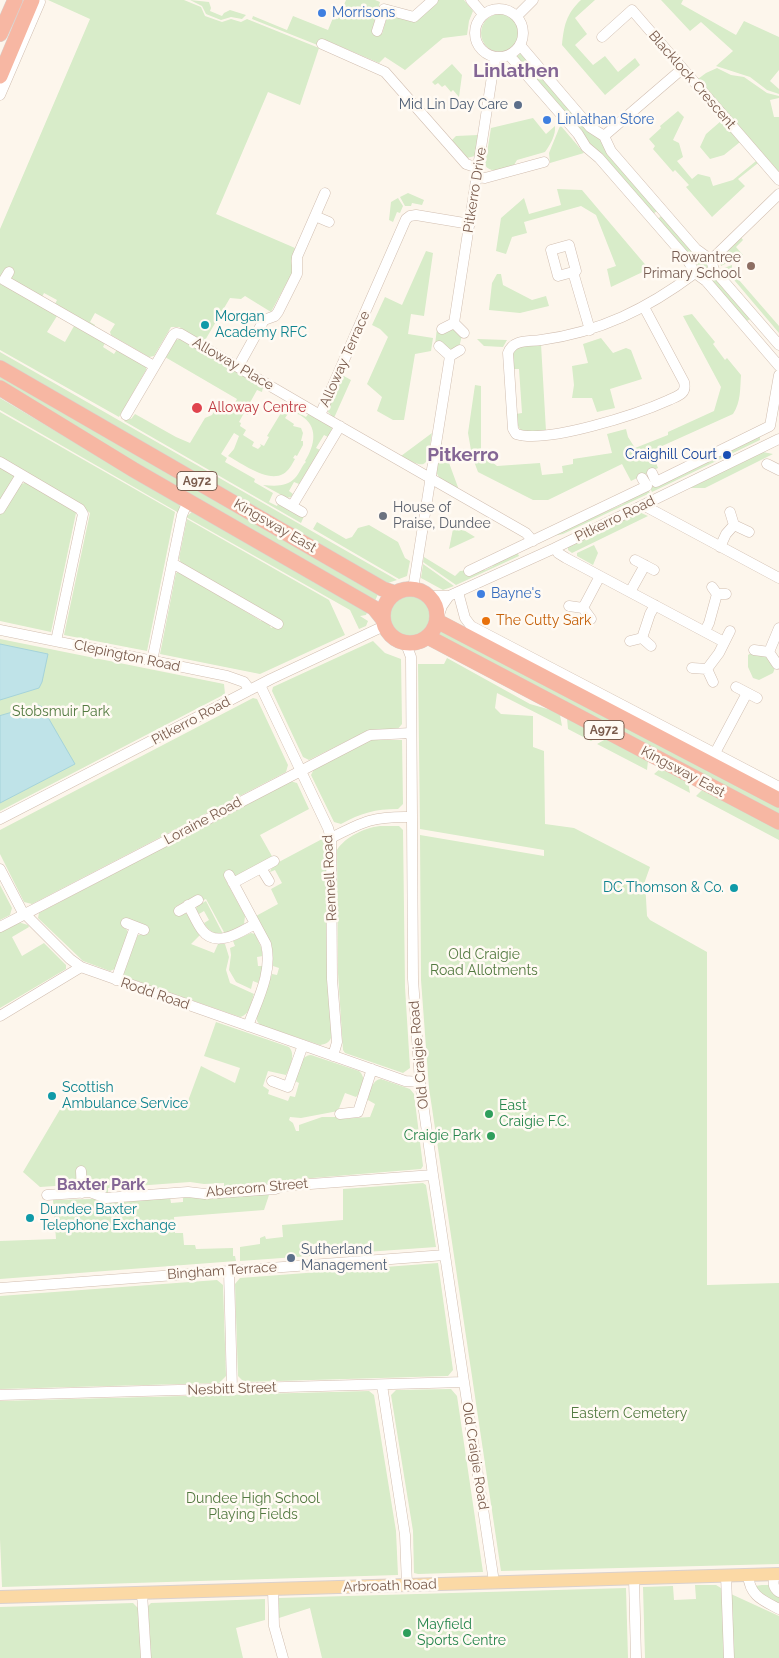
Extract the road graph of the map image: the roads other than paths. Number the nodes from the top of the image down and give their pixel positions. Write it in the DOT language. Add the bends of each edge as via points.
graph roads {
  1 [pos="15,0"];
  2 [pos="32,0"];
  3 [pos="38,0"];
  4 [pos="433,0"];
  5 [pos="472,0"];
  6 [pos="533,0"];
  7 [pos="483,14"];
  8 [pos="517,16"];
  9 [pos="377,32"];
  10 [pos="0,34"];
  11 [pos="602,37"];
  12 [pos="322,44"];
  13 [pos="520,45"];
  14 [pos="509,55"];
  15 [pos="496,57"];
  16 [pos="682,69"];
  17 [pos="0,76"];
  18 [pos="0,94"];
  19 [pos="604,136"];
  20 [pos="544,162"];
  21 [pos="478,173"];
  22 [pos="779,180"];
  23 [pos="325,193"];
  24 [pos="779,194"];
  25 [pos="662,210"];
  26 [pos="315,216"];
  27 [pos="652,219"];
  28 [pos="330,222"];
  29 [pos="470,224"];
  30 [pos="711,260"];
  31 [pos="9,272"];
  32 [pos="573,272"];
  33 [pos="695,272"];
  34 [pos="644,307"];
  35 [pos="454,324"];
  36 [pos="442,329"];
  37 [pos="590,330"];
  38 [pos="464,333"];
  39 [pos="779,345"];
  40 [pos="439,346"];
  41 [pos="460,350"];
  42 [pos="450,356"];
  43 [pos="154,366"];
  44 [pos="779,366"];
  45 [pos="238,367"];
  46 [pos="0,368"];
  47 [pos="779,375"];
  48 [pos="0,388"];
  49 [pos="126,415"];
  50 [pos="320,415"];
  51 [pos="340,426"];
  52 [pos="779,439"];
  53 [pos="0,462"];
  54 [pos="21,474"];
  55 [pos="430,477"];
  56 [pos="281,500"];
  57 [pos="188,502"];
  58 [pos="643,505"];
  59 [pos="292,506"];
  60 [pos="0,509"];
  61 [pos="302,512"];
  62 [pos="730,512"];
  63 [pos="734,526"];
  64 [pos="749,532"];
  65 [pos="533,541"];
  66 [pos="720,547"];
  67 [pos="555,548"];
  68 [pos="635,560"];
  69 [pos="172,563"];
  70 [pos="645,565"];
  71 [pos="654,570"];
  72 [pos="469,571"];
  73 [pos="600,576"];
  74 [pos="779,578"];
  75 [pos="413,589"];
  76 [pos="630,592"];
  77 [pos="718,592"];
  78 [pos="394,593"];
  79 [pos="454,594"];
  80 [pos="429,596"];
  81 [pos="655,605"];
  82 [pos="568,606"];
  83 [pos="583,608"];
  84 [pos="591,619"];
  85 [pos="437,620"];
  86 [pos="383,622"];
  87 [pos="278,624"];
  88 [pos="779,628"];
  89 [pos="0,630"];
  90 [pos="705,631"];
  91 [pos="730,631"];
  92 [pos="428,637"];
  93 [pos="642,638"];
  94 [pos="56,641"];
  95 [pos="630,641"];
  96 [pos="724,642"];
  97 [pos="406,644"];
  98 [pos="651,646"];
  99 [pos="754,650"];
  100 [pos="769,652"];
  101 [pos="152,661"];
  102 [pos="776,664"];
  103 [pos="692,668"];
  104 [pos="707,669"];
  105 [pos="713,682"];
  106 [pos="255,687"];
  107 [pos="736,687"];
  108 [pos="747,693"];
  109 [pos="757,698"];
  110 [pos="412,733"];
  111 [pos="715,753"];
  112 [pos="300,770"];
  113 [pos="779,786"];
  114 [pos="779,800"];
  115 [pos="412,817"];
  116 [pos="0,819"];
  117 [pos="779,822"];
  118 [pos="331,838"];
  119 [pos="274,861"];
  120 [pos="261,868"];
  121 [pos="0,869"];
  122 [pos="268,880"];
  123 [pos="179,910"];
  124 [pos="25,914"];
  125 [pos="255,924"];
  126 [pos="0,927"];
  127 [pos="135,927"];
  128 [pos="82,967"];
  129 [pos="116,980"];
  130 [pos="0,1016"];
  131 [pos="248,1026"];
  132 [pos="302,1045"];
  133 [pos="334,1056"];
  134 [pos="372,1070"];
  135 [pos="272,1081"];
  136 [pos="420,1082"];
  137 [pos="340,1114"];
  138 [pos="81,1171"];
  139 [pos="433,1175"];
  140 [pos="82,1192"];
  141 [pos="47,1195"];
  142 [pos="445,1255"];
  143 [pos="228,1271"];
  144 [pos="0,1288"];
  145 [pos="464,1382"];
  146 [pos="382,1385"];
  147 [pos="232,1389"];
  148 [pos="0,1396"];
  149 [pos="777,1574"];
  150 [pos="726,1575"];
  151 [pos="748,1575"];
  152 [pos="634,1578"];
  153 [pos="494,1582"];
  154 [pos="407,1585"];
  155 [pos="273,1589"];
  156 [pos="779,1592"];
  157 [pos="142,1593"];
  158 [pos="0,1597"];
  159 [pos="779,1609"];
  160 [pos="146,1658"];
  161 [pos="283,1658"];
  162 [pos="636,1658"];
  163 [pos="729,1658"];
  1 -- 10 [label="highway"];
  2 -- 17 [label="highway"];
  3 -- 18 [label="street" via="40,2"];
  4 -- 9 [label="street" via="414,17 384,9"];
  5 -- 7 [label="street"];
  6 -- 8 [label="street"];
  7 -- 8 [label="street" via="500,8"];
  7 -- 15 [label="street" via="474,30 475,40 487,54"];
  8 -- 13 [label="street" via="524,30"];
  11 -- 16 [label="street, Blacklock Crescent" via="632,10"];
  12 -- 21 [label="street" via="385,72 466,164"];
  13 -- 14 [label="street"];
  13 -- 19 [label="street" via="590,127"];
  14 -- 15 [label="street"];
  14 -- 27 [label="street"];
  15 -- 21 [label="street, Pitkerro Drive"];
  16 -- 19 [label="street"];
  16 -- 22 [label="street, Blacklock Crescent"];
  19 -- 25 [label="street" via="611,151"];
  20 -- 21 [label="street" via="485,178"];
  21 -- 29 [label="street, Pitkerro Drive"];
  23 -- 26 [label="street"];
  24 -- 30 [label="street"];
  25 -- 27 [label="street"];
  25 -- 30 [label="street" via="696,249"];
  26 -- 28 [label="street"];
  26 -- 45 [label="street" via="297,257 297,274 278,312 264,320"];
  27 -- 33 [label="street"];
  29 -- 35 [label="street, Pitkerro Drive"];
  29 -- 50 [label="street, Alloway Terrace" via="416,215 406,219"];
  30 -- 39 [label="street" via="714,270"];
  31 -- 43 [label="street" via="4,280"];
  32 -- 37 [label="street"];
  33 -- 34 [label="street"];
  33 -- 44 [label="street"];
  34 -- 37 [label="street"];
  34 -- 37 [label="street" via="684,382 682,394 612,421 546,435 516,434 512,420 510,347 515,343"];
  35 -- 36 [label="street"];
  35 -- 38 [label="street"];
  40 -- 42 [label="street"];
  41 -- 42 [label="street"];
  42 -- 55 [label="street"];
  43 -- 45 [label="street, Alloway Place" via="176,333"];
  43 -- 49 [label="street, Alloway Place"];
  45 -- 50 [label="street, Alloway Place"];
  46 -- 78 [label="highway, Kingsway East / A972"];
  47 -- 65 [label="street, Pitkerro Road" via="770,426 656,482 647,476 646,486"];
  48 -- 57 [label="highway, Kingsway East / A972"];
  50 -- 51 [label="street, Alloway Terrace"];
  51 -- 55 [label="street, Alloway Terrace"];
  51 -- 59 [label="street"];
  52 -- 58 [label="street, Pitkerro Road"];
  53 -- 54 [label="street"];
  54 -- 60 [label="street"];
  54 -- 94 [label="street" via="80,509 83,514"];
  55 -- 65 [label="street, Alloway Terrace" via="526,532"];
  55 -- 75 [label="street"];
  56 -- 59 [label="street"];
  57 -- 69 [label="street" via="182,515"];
  57 -- 86 [label="highway, Kingsway East / A972" via="374,608"];
  58 -- 66 [label="street"];
  58 -- 67 [label="street, Pitkerro Road"];
  59 -- 61 [label="street"];
  62 -- 63 [label="street"];
  63 -- 64 [label="street"];
  63 -- 66 [label="street"];
  65 -- 72 [label="street, Pitkerro Road"];
  66 -- 74 [label="street"];
  67 -- 73 [label="street" via="558,553"];
  67 -- 79 [label="street, Pitkerro Road"];
  68 -- 70 [label="street"];
  69 -- 87 [label="street"];
  69 -- 101 [label="street"];
  70 -- 71 [label="street"];
  70 -- 76 [label="street"];
  73 -- 76 [label="street"];
  73 -- 83 [label="street"];
  75 -- 78 [label="highway"];
  75 -- 80 [label="highway"];
  76 -- 81 [label="street"];
  77 -- 90 [label="street"];
  78 -- 86 [label="highway" via="385,604"];
  79 -- 80 [label="street, Pitkerro Road"];
  79 -- 85 [label="street" via="442,606"];
  79 -- 111 [label="street" via="471,626"];
  80 -- 85 [label="highway" via="435,604"];
  81 -- 90 [label="street"];
  81 -- 93 [label="street"];
  82 -- 83 [label="street"];
  83 -- 84 [label="street"];
  85 -- 92 [label="highway"];
  85 -- 114 [label="highway, Kingsway East / A972"];
  86 -- 97 [label="highway, Kingsway East" via="387,632"];
  86 -- 106 [label="street, Pitkerro Road"];
  88 -- 100 [label="street"];
  89 -- 94 [label="street, Clepington Road"];
  90 -- 96 [label="street"];
  91 -- 96 [label="street"];
  92 -- 97 [label="highway" via="418,643"];
  92 -- 117 [label="highway, Kingsway East / A972"];
  93 -- 95 [label="street"];
  93 -- 98 [label="street"];
  94 -- 101 [label="street, Clepington Road"];
  96 -- 104 [label="street"];
  97 -- 110 [label="street, Old Craigie Road" via="411,657"];
  99 -- 100 [label="street"];
  100 -- 102 [label="street"];
  101 -- 106 [label="street, Clepington Road" via="227,676"];
  103 -- 104 [label="street"];
  104 -- 105 [label="street"];
  106 -- 112 [label="street, Rennell Road"];
  106 -- 116 [label="street, Pitkerro Road"];
  107 -- 108 [label="street"];
  108 -- 109 [label="street"];
  108 -- 111 [label="street"];
  110 -- 112 [label="street, Loraine Road" via="370,735"];
  110 -- 115 [label="street, Old Craigie Road"];
  111 -- 113 [label="street"];
  112 -- 118 [label="street, Rennell Road"];
  112 -- 124 [label="street, Loraine Road"];
  115 -- 118 [label="street" via="363,822"];
  115 -- 136 [label="street, Old Craigie Road" via="413,979"];
  118 -- 133 [label="street, Rennell Road" via="332,979 337,1042"];
  119 -- 120 [label="street"];
  120 -- 122 [label="street"];
  120 -- 125 [label="street" via="231,879"];
  121 -- 124 [label="street, Rodd Road"];
  123 -- 125 [label="street" via="193,902 202,930 217,939 233,936"];
  124 -- 126 [label="street, Loraine Road"];
  124 -- 128 [label="street, Rodd Road"];
  125 -- 131 [label="street" via="266,944 269,962"];
  127 -- 129 [label="street"];
  128 -- 129 [label="street, Rodd Road"];
  128 -- 130 [label="street"];
  129 -- 131 [label="street, Rodd Road"];
  131 -- 132 [label="street, Rodd Road"];
  132 -- 133 [label="street, Rodd Road"];
  132 -- 135 [label="street" via="288,1087"];
  133 -- 134 [label="street, Rodd Road"];
  134 -- 136 [label="street, Rodd Road" via="405,1081"];
  134 -- 137 [label="street" via="358,1112"];
  136 -- 139 [label="street, Old Craigie Road"];
  138 -- 140 [label="street"];
  139 -- 140 [label="street, Abercorn Street" via="205,1194 188,1192 106,1198"];
  139 -- 142 [label="street, Old Craigie Road"];
  140 -- 141 [label="street, Abercorn Street"];
  142 -- 143 [label="street, Bingham Terrace"];
  142 -- 145 [label="street, Old Craigie Road"];
  143 -- 144 [label="street, Bingham Terrace"];
  143 -- 147 [label="street"];
  145 -- 146 [label="street, Nesbitt Street"];
  145 -- 153 [label="street, Old Craigie Road"];
  146 -- 147 [label="street, Nesbitt Street"];
  146 -- 154 [label="street" via="405,1534"];
  147 -- 148 [label="street, Nesbitt Street"];
  149 -- 151 [label="main road, Arbroath Road"];
  149 -- 156 [label="street" via="773,1582"];
  150 -- 151 [label="main road, Arbroath Road"];
  150 -- 152 [label="main road, Arbroath Road"];
  150 -- 163 [label="street"];
  151 -- 159 [label="street" via="755,1596"];
  152 -- 153 [label="main road, Arbroath Road"];
  152 -- 162 [label="street"];
  153 -- 154 [label="main road, Arbroath Road"];
  154 -- 155 [label="main road, Arbroath Road"];
  155 -- 157 [label="main road, Arbroath Road"];
  155 -- 161 [label="street" via="274,1626"];
  157 -- 158 [label="main road, Arbroath Road"];
  157 -- 160 [label="street"];
}
